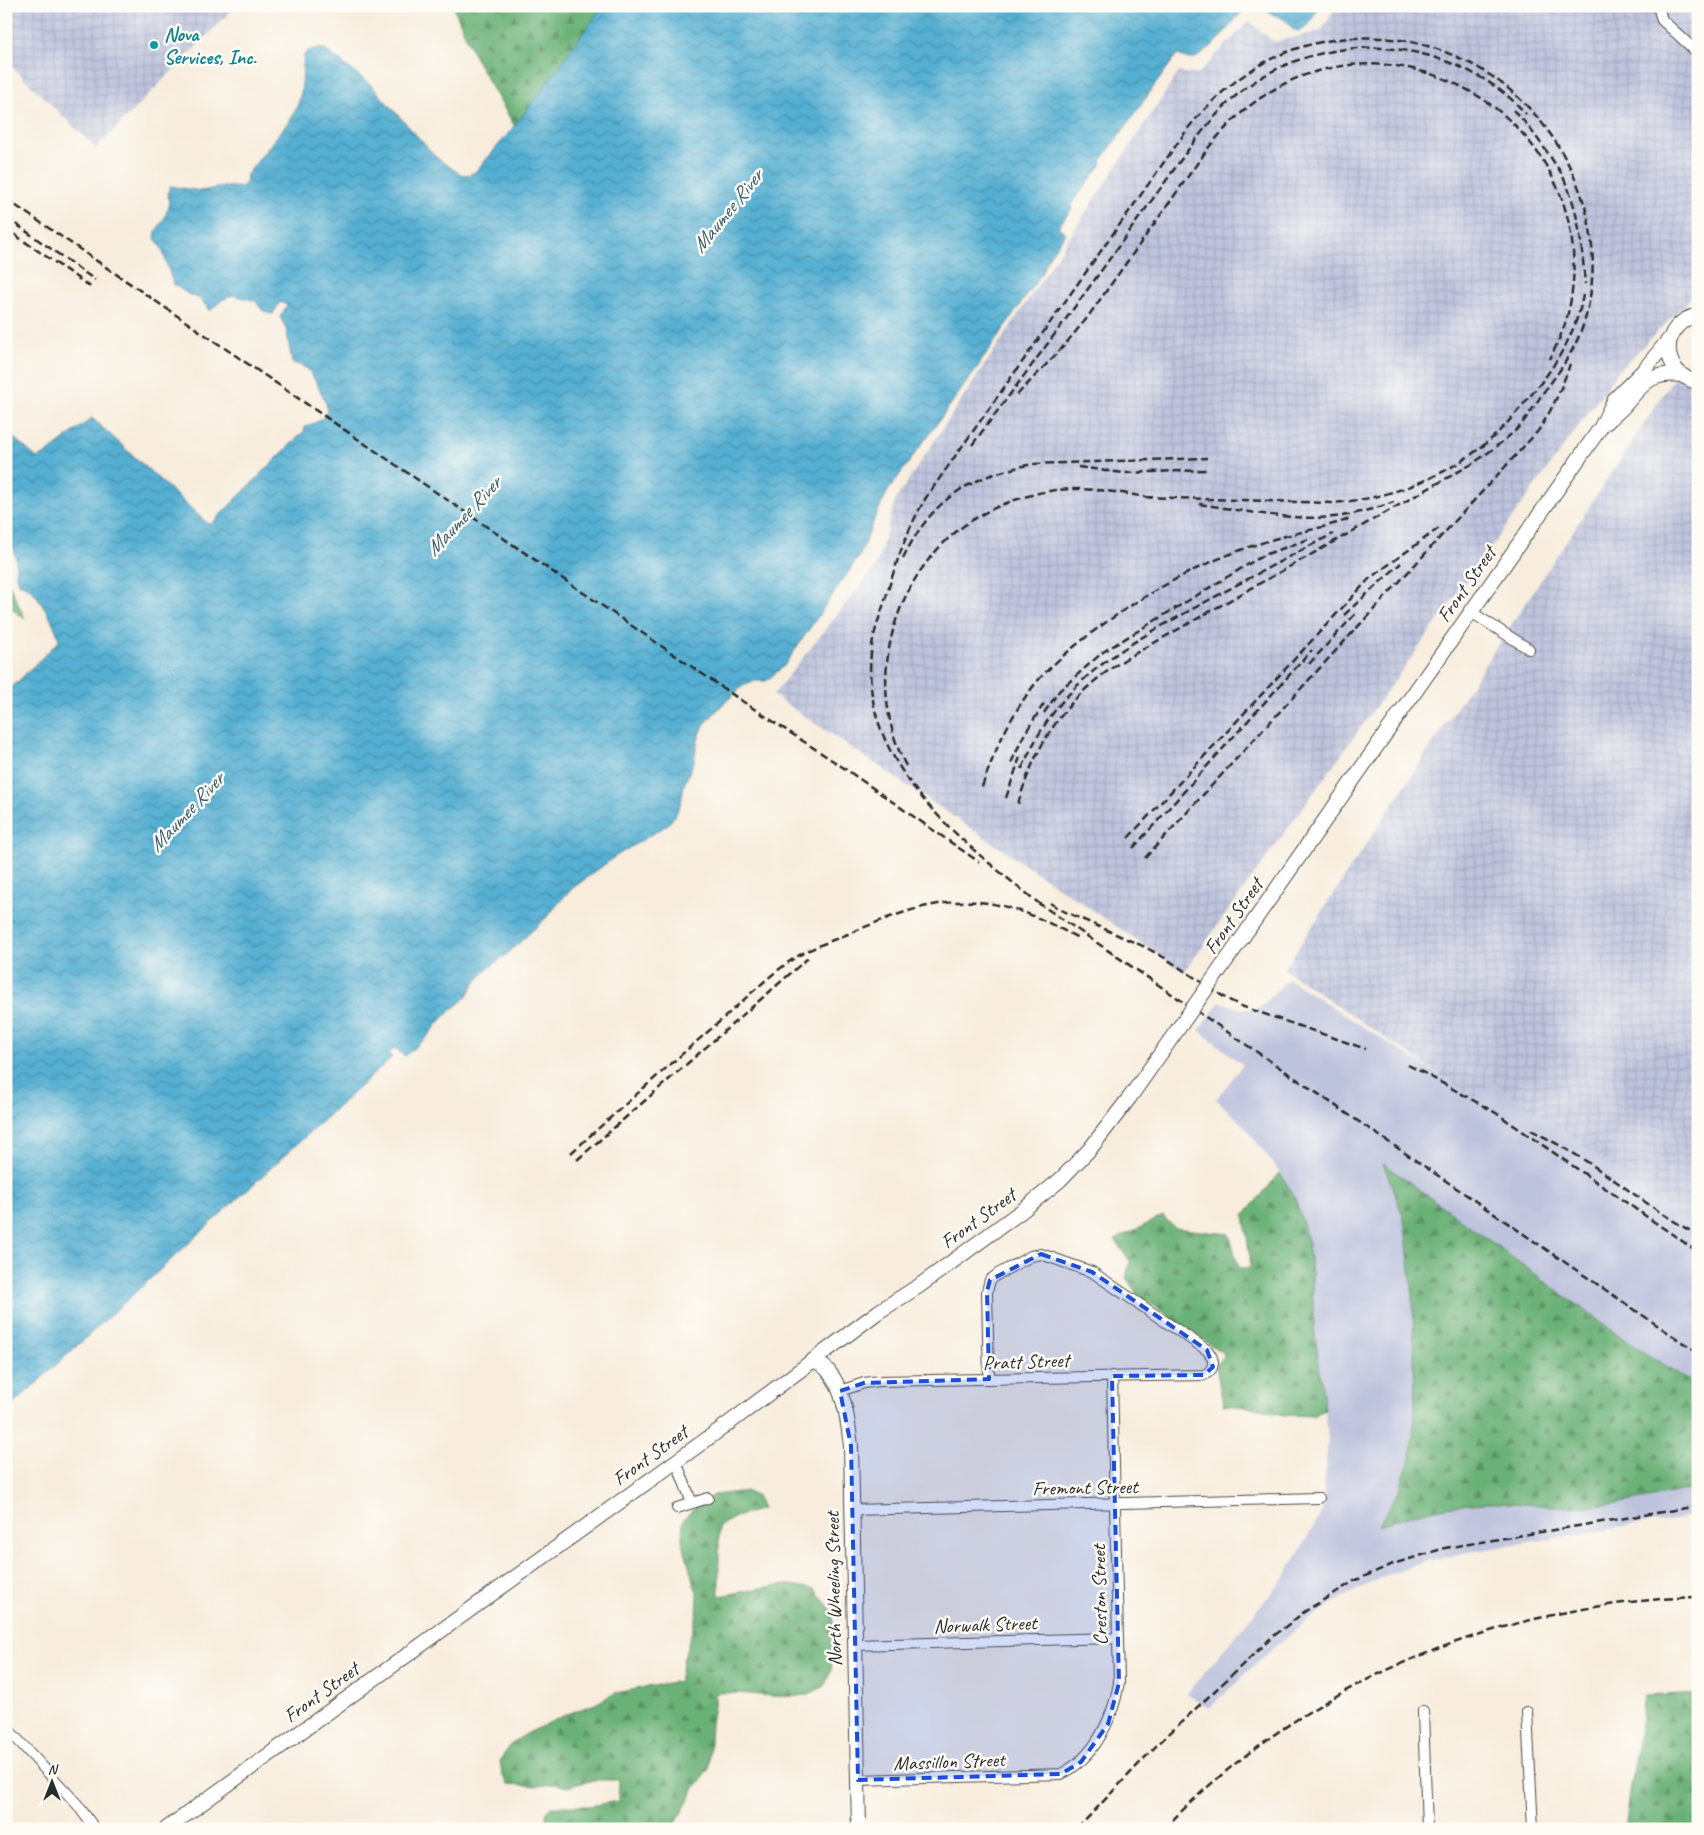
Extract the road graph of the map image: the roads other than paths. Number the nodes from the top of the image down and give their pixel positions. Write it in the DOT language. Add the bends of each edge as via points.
graph roads {
  1 [pos="1658,8"];
  2 [pos="1698,53"];
  3 [pos="1698,315"];
  4 [pos="1671,337"];
  5 [pos="1682,375"];
  6 [pos="1698,382"];
  7 [pos="1601,427"];
  8 [pos="1471,612"];
  9 [pos="1529,649"];
  10 [pos="814,1360"];
  11 [pos="1112,1376"];
  12 [pos="989,1379"];
  13 [pos="840,1391"];
  14 [pos="676,1461"];
  15 [pos="708,1498"];
  16 [pos="1319,1498"];
  17 [pos="692,1503"];
  18 [pos="1114,1504"];
  19 [pos="677,1508"];
  20 [pos="852,1510"];
  21 [pos="1117,1638"];
  22 [pos="854,1645"];
  23 [pos="1424,1711"];
  24 [pos="1527,1712"];
  25 [pos="6,1727"];
  26 [pos="1042,1776"];
  27 [pos="858,1780"];
  28 [pos="96,1829"];
  29 [pos="166,1829"];
  30 [pos="859,1829"];
  31 [pos="1427,1829"];
  32 [pos="1532,1829"];
  1 -- 2 [label="street" via="1662,20"];
  3 -- 4 [label="street, Front Street" via="1682,322"];
  4 -- 5 [label="street" via="1670,359"];
  4 -- 7 [label="street, Front Street" via="1615,399"];
  5 -- 6 [label="street"];
  5 -- 7 [label="street, Front Street" via="1661,376 1644,383"];
  7 -- 8 [label="street, Front Street"];
  8 -- 9 [label="street"];
  8 -- 10 [label="street, Front Street, bridge" via="1161,1053 1085,1154 1060,1180 1023,1210"];
  10 -- 13 [label="street, North Wheeling Street" via="829,1371"];
  10 -- 14 [label="street, Front Street"];
  11 -- 12 [label="street, Pratt Street"];
  11 -- 12 [label="street, Pratt Street" via="1204,1374 1210,1372 1213,1359 1207,1350 1092,1272 1040,1254 990,1280 987,1291"];
  11 -- 18 [label="street, Creston Street"];
  12 -- 13 [label="street, Pratt Street" via="872,1382"];
  13 -- 20 [label="street, North Wheeling Street" via="851,1446"];
  14 -- 17 [label="street"];
  14 -- 29 [label="street, Front Street"];
  15 -- 17 [label="street"];
  16 -- 18 [label="street, Fremont Street"];
  17 -- 19 [label="street"];
  18 -- 20 [label="street, Fremont Street"];
  18 -- 21 [label="street, Creston Street"];
  20 -- 22 [label="street, North Wheeling Street"];
  21 -- 22 [label="street, Norwalk Street"];
  21 -- 26 [label="street, Creston Street" via="1119,1683 1108,1724 1081,1762 1061,1774"];
  22 -- 27 [label="street, North Wheeling Street"];
  23 -- 31 [label="street"];
  24 -- 32 [label="street"];
  25 -- 28 [label="street"];
  26 -- 27 [label="street, Massillon Street"];
  27 -- 30 [label="street, North Wheeling Street"];
}
